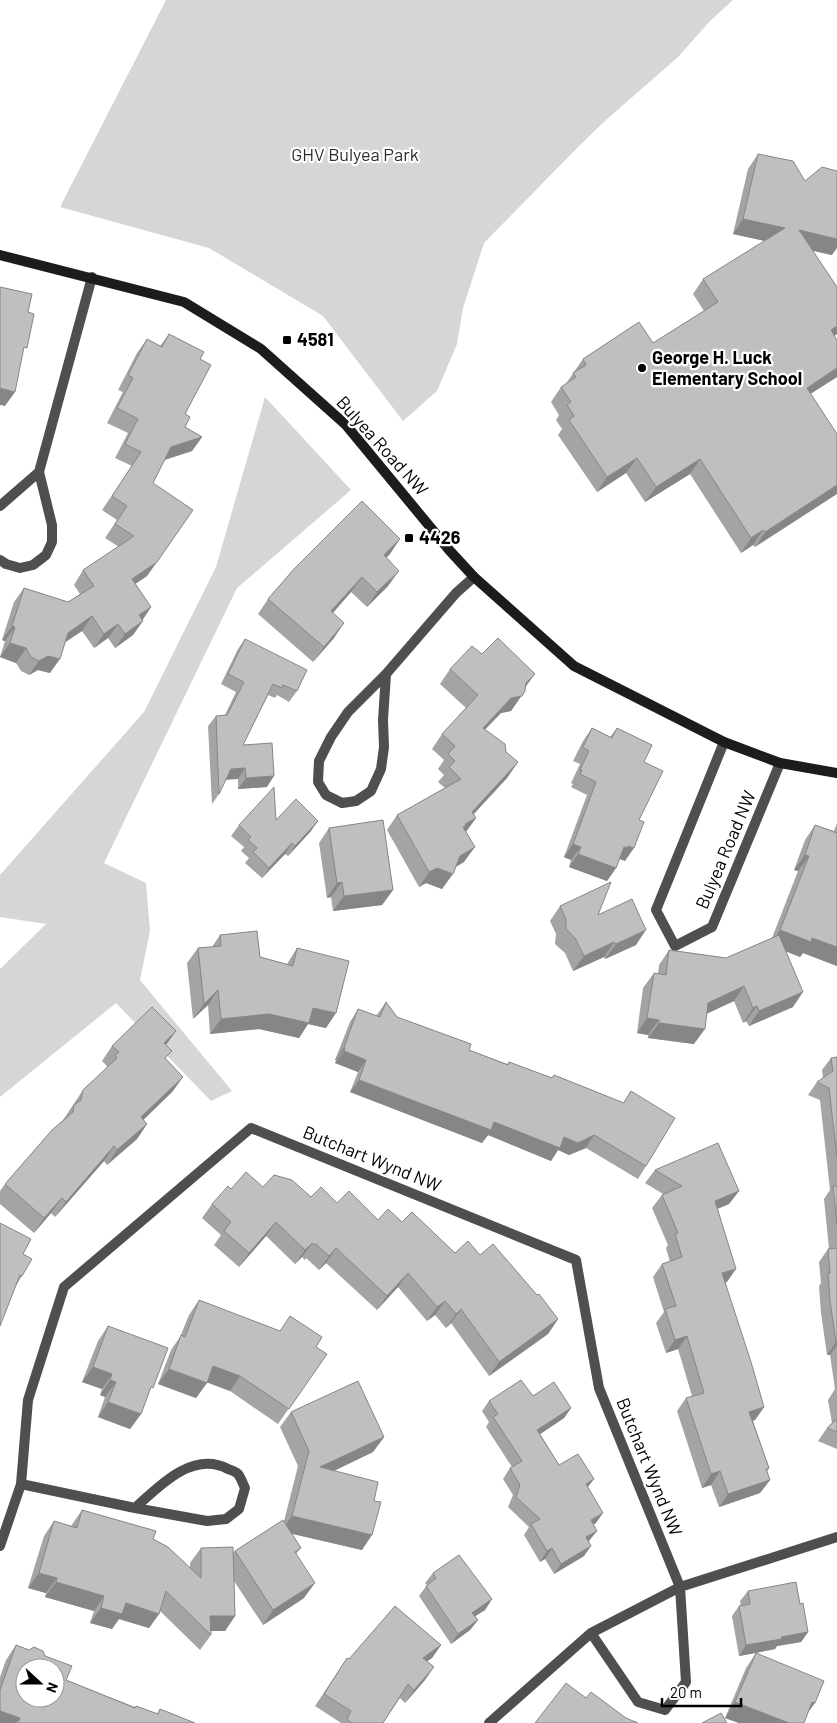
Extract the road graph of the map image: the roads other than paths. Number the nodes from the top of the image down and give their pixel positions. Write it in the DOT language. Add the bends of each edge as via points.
graph roads {
  1 [pos="0,255"];
  2 [pos="92,277"];
  3 [pos="39,472"];
  4 [pos="0,506"];
  5 [pos="0,560"];
  6 [pos="474,577"];
  7 [pos="386,674"];
  8 [pos="724,742"];
  9 [pos="780,763"];
  10 [pos="837,773"];
  11 [pos="21,1484"];
  12 [pos="135,1508"];
  13 [pos="837,1537"];
  14 [pos="0,1546"];
  15 [pos="680,1587"];
  16 [pos="591,1633"];
  17 [pos="489,1723"];
  1 -- 2 [label="street, Bulyea Road NW"];
  2 -- 3 [label="street"];
  2 -- 6 [label="street, Bulyea Road NW" via="184,302 261,349 346,425"];
  3 -- 4 [label="street"];
  3 -- 5 [label="street" via="52,525 52,542 46,555 34,565 20,568"];
  6 -- 7 [label="street" via="456,593"];
  6 -- 8 [label="street, Bulyea Road NW" via="574,666"];
  7 -- 7 [label="street" via="348,712 319,761 318,782 326,795 342,803 356,801 371,791 381,769"];
  8 -- 9 [label="street, Bulyea Road NW"];
  8 -- 9 [label="street, Bulyea Road NW" via="656,910 676,946 712,927"];
  9 -- 10 [label="street, Bulyea Road NW"];
  11 -- 12 [label="street"];
  11 -- 14 [label="street, Butchart Wynd NW"];
  11 -- 15 [label="street, Butchart Wynd NW" via="28,1400 64,1288 251,1128 576,1260 598,1388"];
  12 -- 12 [label="street" via="207,1521 226,1519 239,1509 245,1488 238,1474 220,1464 198,1464 162,1483"];
  13 -- 15 [label="street"];
  15 -- 16 [label="street"];
  15 -- 16 [label="street" via="686,1682 665,1710 638,1702"];
  16 -- 17 [label="street"];
}
